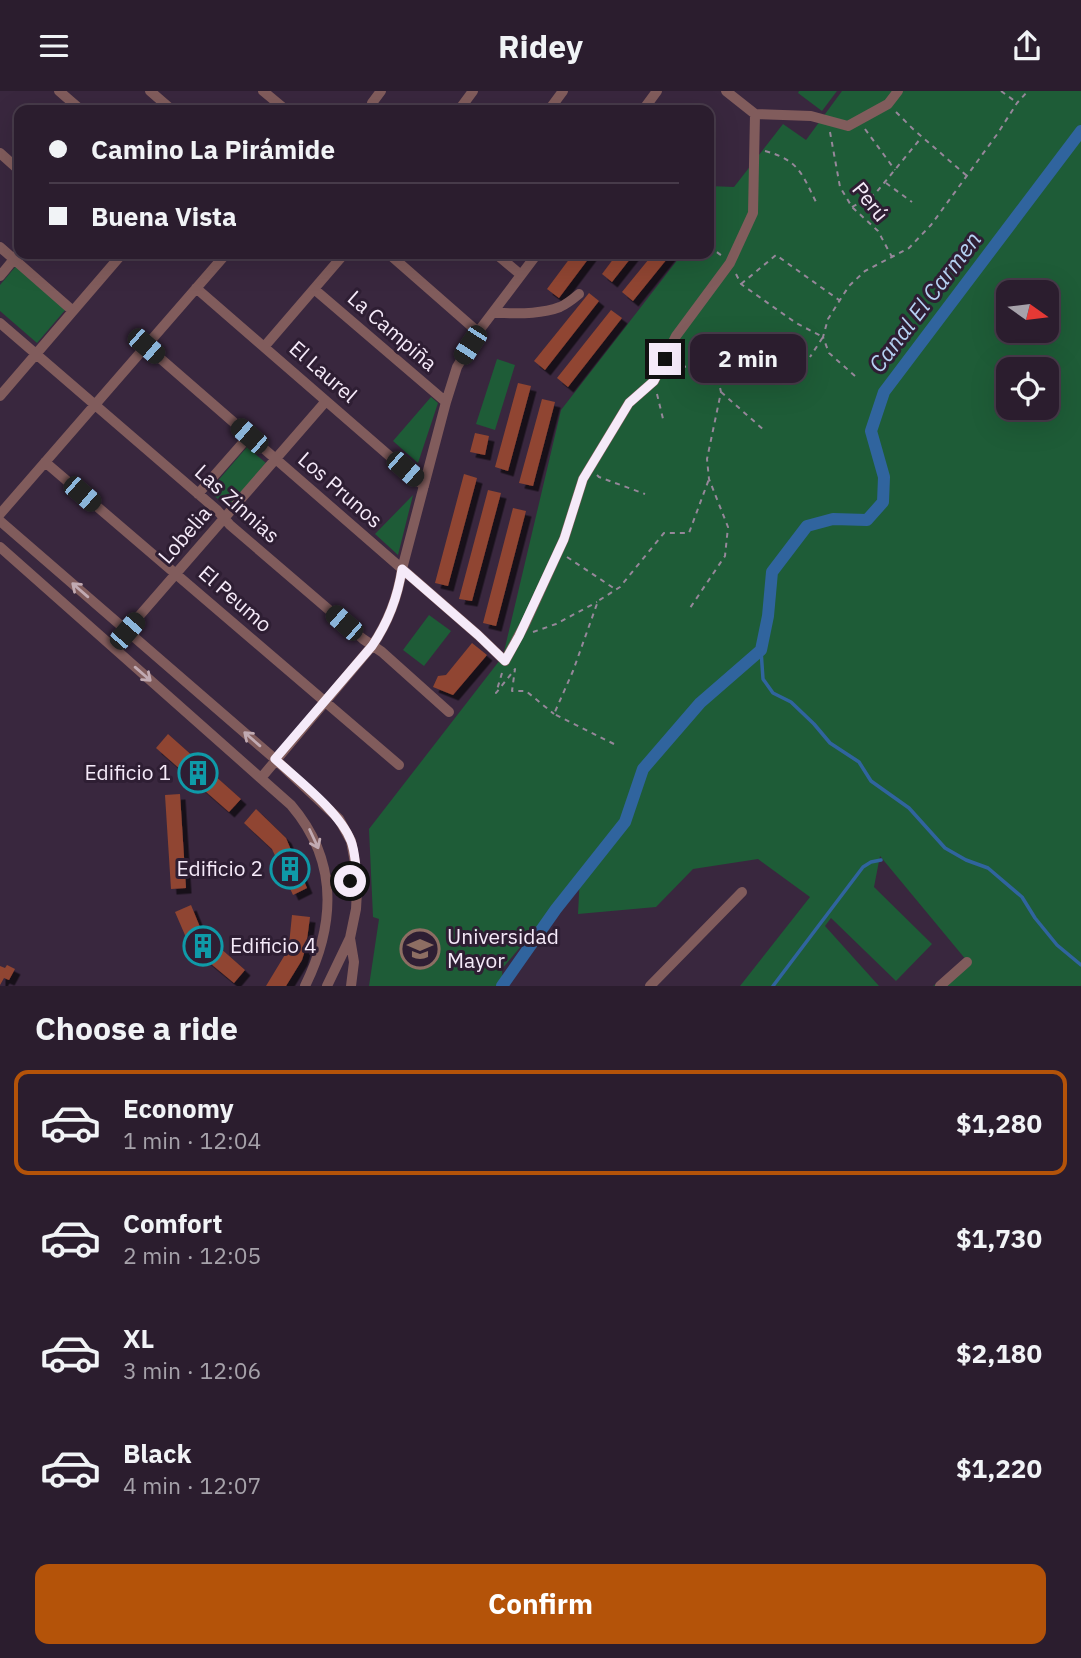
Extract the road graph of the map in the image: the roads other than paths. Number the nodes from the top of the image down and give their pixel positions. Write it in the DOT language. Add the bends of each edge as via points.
graph roads {
  1 [pos="59,91"];
  2 [pos="150,91"];
  3 [pos="264,91"];
  4 [pos="381,91"];
  5 [pos="726,91"];
  6 [pos="898,91"];
  7 [pos="372,103"];
  8 [pos="75,105"];
  9 [pos="166,105"];
  10 [pos="280,105"];
  11 [pos="755,114"];
  12 [pos="0,153"];
  13 [pos="14,166"];
  14 [pos="14,259"];
  15 [pos="20,259"];
  16 [pos="118,259"];
  17 [pos="222,259"];
  18 [pos="339,259"];
  19 [pos="395,259"];
  20 [pos="502,259"];
  21 [pos="533,259"];
  22 [pos="521,275"];
  23 [pos="0,276"];
  24 [pos="196,288"];
  25 [pos="314,289"];
  26 [pos="579,295"];
  27 [pos="74,311"];
  28 [pos="493,313"];
  29 [pos="0,323"];
  30 [pos="478,332"];
  31 [pos="146,346"];
  32 [pos="264,347"];
  33 [pos="36,354"];
  34 [pos="0,396"];
  35 [pos="327,401"];
  36 [pos="446,402"];
  37 [pos="95,405"];
  38 [pos="249,436"];
  39 [pos="276,459"];
  40 [pos="45,462"];
  41 [pos="424,486"];
  42 [pos="198,494"];
  43 [pos="0,514"];
  44 [pos="224,518"];
  45 [pos="0,521"];
  46 [pos="0,547"];
  47 [pos="402,569"];
  48 [pos="176,574"];
  49 [pos="127,631"];
  50 [pos="372,646"];
  51 [pos="325,702"];
  52 [pos="449,712"];
  53 [pos="275,759"];
  54 [pos="399,765"];
  55 [pos="261,778"];
  56 [pos="357,874"];
  57 [pos="326,878"];
  58 [pos="742,892"];
  59 [pos="351,938"];
  60 [pos="967,962"];
  61 [pos="304,986"];
  62 [pos="327,986"];
  63 [pos="351,986"];
  64 [pos="650,986"];
  65 [pos="940,986"];
  1 -- 8 [label="street"];
  2 -- 9 [label="street"];
  3 -- 10 [label="street"];
  4 -- 7 [label="street"];
  5 -- 11 [label="street"];
  6 -- 11 [label="street" via="888,104 848,125 811,116"];
  11 -- 47 [label="street, Los Prunos" via="753,213 730,263 676,336 654,381 629,403 583,479 564,539 505,661"];
  12 -- 13 [label="street"];
  14 -- 23 [label="street"];
  15 -- 27 [label="street"];
  16 -- 27 [label="street"];
  17 -- 24 [label="street"];
  18 -- 25 [label="street"];
  19 -- 30 [label="street"];
  20 -- 22 [label="street"];
  21 -- 22 [label="street"];
  22 -- 28 [label="street"];
  24 -- 31 [label="street"];
  24 -- 32 [label="street, El Laurel"];
  25 -- 32 [label="street"];
  25 -- 36 [label="street, La Campiña"];
  26 -- 28 [label="street" via="547,310"];
  27 -- 33 [label="street"];
  28 -- 30 [label="street"];
  29 -- 33 [label="street, Las Zinnias"];
  30 -- 36 [label="street" via="457,367"];
  31 -- 37 [label="street"];
  31 -- 38 [label="street, Los Prunos"];
  32 -- 35 [label="street, El Laurel"];
  33 -- 34 [label="street"];
  33 -- 37 [label="street, Las Zinnias"];
  35 -- 39 [label="street, Lobelia"];
  35 -- 41 [label="street, El Laurel"];
  36 -- 41 [label="street"];
  37 -- 40 [label="street"];
  37 -- 42 [label="street, Las Zinnias"];
  38 -- 39 [label="street, Los Prunos"];
  38 -- 42 [label="street, Lobelia"];
  39 -- 44 [label="street, Lobelia"];
  39 -- 47 [label="street, Los Prunos"];
  40 -- 43 [label="street"];
  40 -- 48 [label="street, El Peumo"];
  41 -- 47 [label="street"];
  42 -- 44 [label="street, Las Zinnias"];
  44 -- 48 [label="street, Lobelia"];
  44 -- 50 [label="street, Las Zinnias"];
  49 -- 45 [label="street, one-way"];
  46 -- 55 [label="street, one-way"];
  47 -- 50 [label="street" via="385,624"];
  48 -- 49 [label="street, Lobelia"];
  48 -- 51 [label="street, El Peumo"];
  53 -- 49 [label="street, one-way"];
  50 -- 51 [label="street"];
  50 -- 52 [label="street, Las Zinnias"];
  51 -- 53 [label="street"];
  51 -- 54 [label="street, El Peumo"];
  53 -- 55 [label="street"];
  53 -- 56 [label="street" via="339,818 351,841"];
  55 -- 57 [label="street, one-way" via="308,827"];
  56 -- 57 [label="street" via="341,884"];
  56 -- 59 [label="street"];
  57 -- 61 [label="street" via="327,922"];
  58 -- 64 [label="street"];
  59 -- 62 [label="street"];
  59 -- 63 [label="street"];
  60 -- 65 [label="street"];
}
